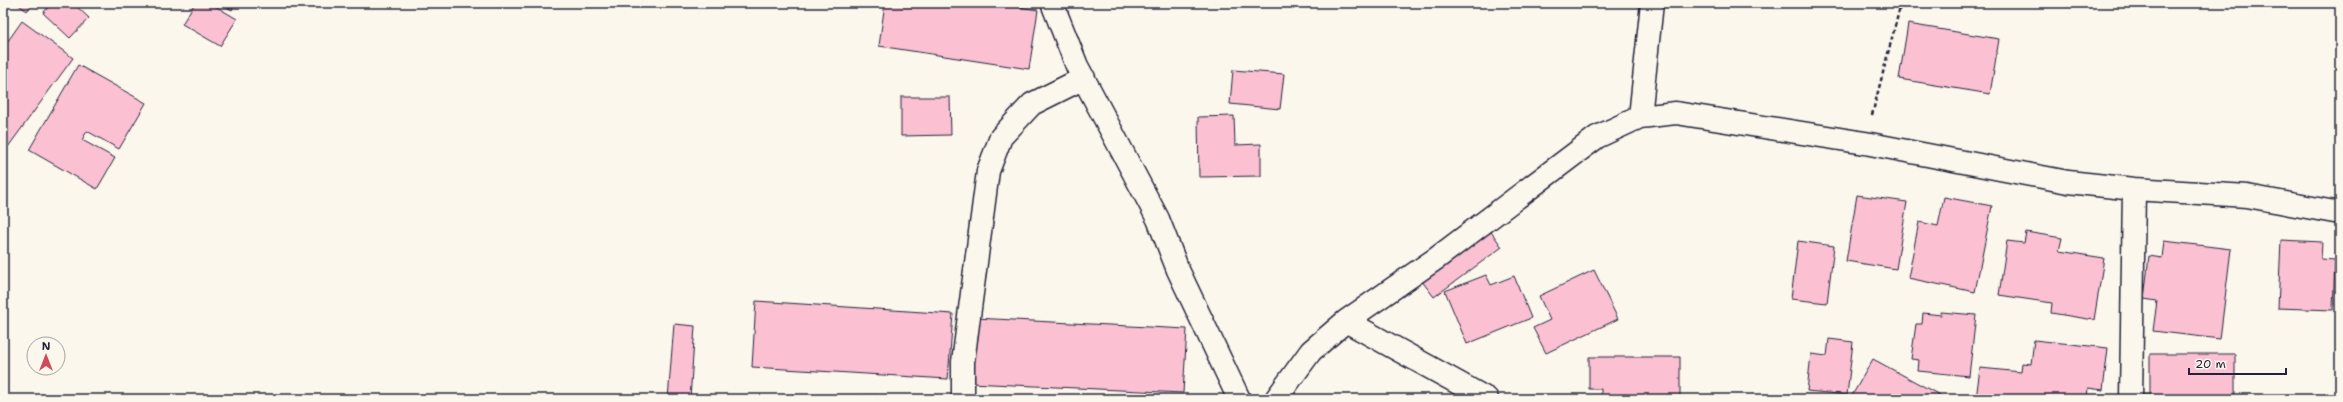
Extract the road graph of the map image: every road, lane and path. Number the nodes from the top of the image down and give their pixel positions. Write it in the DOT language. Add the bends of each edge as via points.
graph roads {
  1 [pos="1052,3"];
  2 [pos="1652,3"];
  3 [pos="1901,3"];
  4 [pos="1084,78"];
  5 [pos="1640,117"];
  6 [pos="1865,143"];
  7 [pos="2134,189"];
  8 [pos="2340,213"];
  9 [pos="1346,321"];
  10 [pos="963,399"];
  11 [pos="1239,399"];
  12 [pos="1276,399"];
  13 [pos="1487,399"];
  14 [pos="2131,399"];
  1 -- 4 [label="street"];
  2 -- 5 [label="street"];
  3 -- 6 [label="path"];
  4 -- 10 [label="street" via="1032,104 1001,137 988,172 963,362"];
  4 -- 11 [label="street" via="1158,219 1178,270"];
  5 -- 6 [label="street" via="1676,113"];
  5 -- 9 [label="street" via="1597,137 1437,258"];
  6 -- 7 [label="street" via="2068,182"];
  7 -- 8 [label="street" via="2247,196"];
  7 -- 14 [label="street"];
  9 -- 12 [label="street" via="1310,351"];
  9 -- 13 [label="street"];
}
